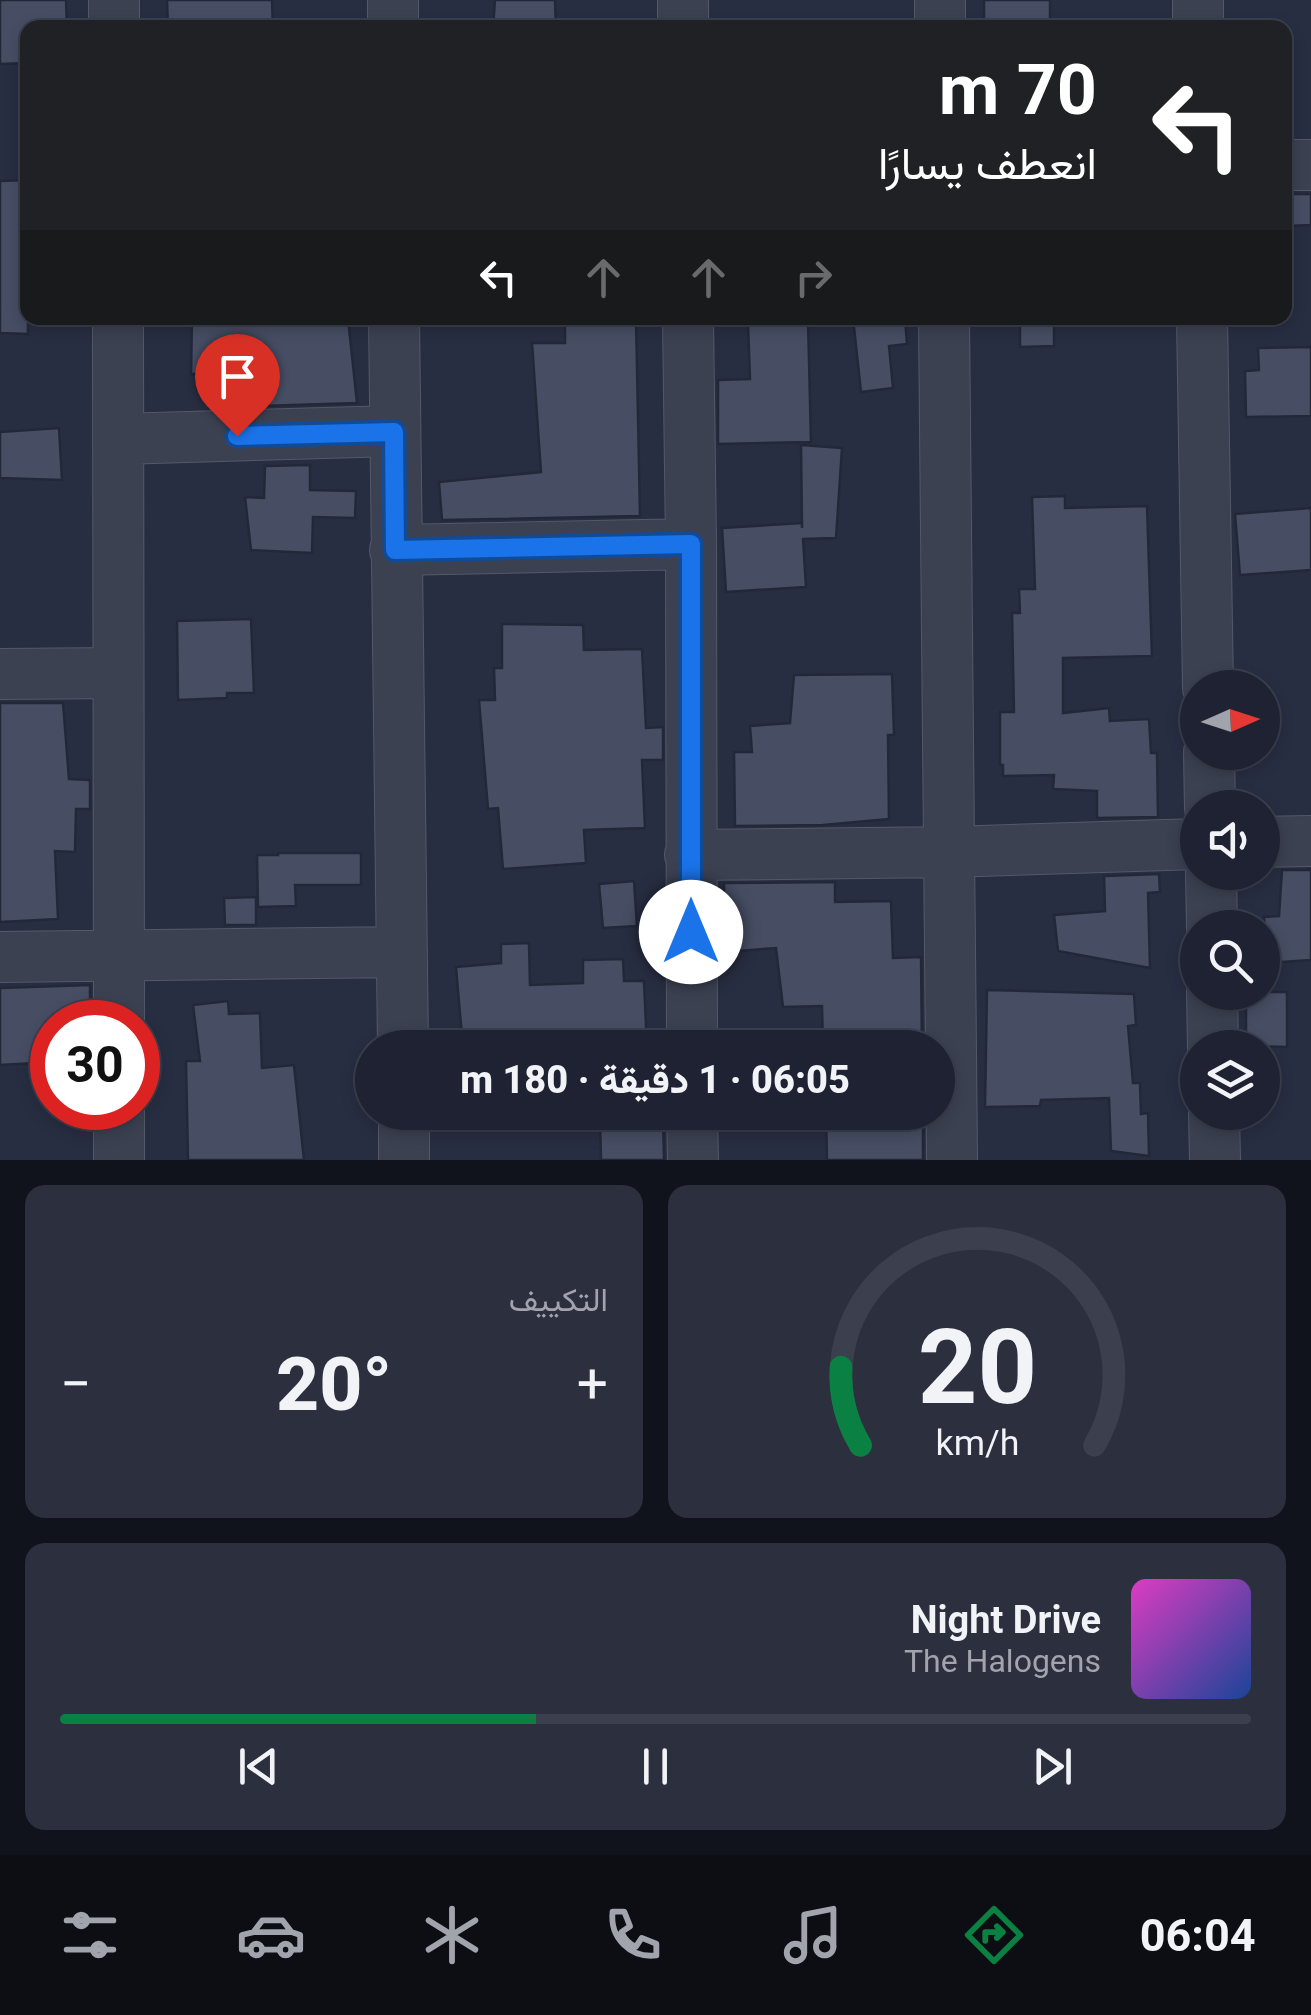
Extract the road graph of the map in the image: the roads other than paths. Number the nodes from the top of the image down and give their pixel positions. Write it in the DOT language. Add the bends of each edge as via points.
graph roads {
  1 [pos="118,325"];
  2 [pos="394,325"];
  3 [pos="688,325"];
  4 [pos="944,325"];
  5 [pos="1202,325"];
  6 [pos="394,432"];
  7 [pos="119,439"];
  8 [pos="691,544"];
  9 [pos="395,550"];
  10 [pos="1208,670"];
  11 [pos="118,673"];
  12 [pos="0,674"];
  13 [pos="1311,841"];
  14 [pos="1280,842"];
  15 [pos="1180,845"];
  16 [pos="948,852"];
  17 [pos="690,855"];
  18 [pos="402,952"];
  19 [pos="118,955"];
  20 [pos="0,957"];
  21 [pos="119,1000"];
  22 [pos="403,1030"];
  23 [pos="692,1030"];
  24 [pos="119,1130"];
  25 [pos="404,1130"];
  26 [pos="692,1130"];
  27 [pos="1214,1130"];
  28 [pos="119,1160"];
  29 [pos="404,1160"];
  30 [pos="693,1160"];
  31 [pos="952,1160"];
  32 [pos="1214,1160"];
  1 -- 7 [label="street"];
  2 -- 6 [label="street"];
  3 -- 8 [label="street"];
  4 -- 16 [label="street"];
  5 -- 10 [label="street"];
  6 -- 7 [label="street"];
  6 -- 9 [label="street"];
  7 -- 11 [label="street"];
  8 -- 9 [label="street"];
  8 -- 17 [label="street"];
  9 -- 18 [label="street"];
  11 -- 12 [label="street"];
  11 -- 19 [label="street"];
  13 -- 14 [label="street"];
  15 -- 16 [label="street"];
  16 -- 17 [label="street"];
  16 -- 31 [label="street"];
  17 -- 23 [label="street"];
  18 -- 19 [label="street"];
  18 -- 22 [label="street"];
  19 -- 20 [label="street"];
  19 -- 21 [label="street"];
  24 -- 28 [label="street"];
  25 -- 29 [label="street"];
  26 -- 30 [label="street"];
  27 -- 32 [label="street"];
}
